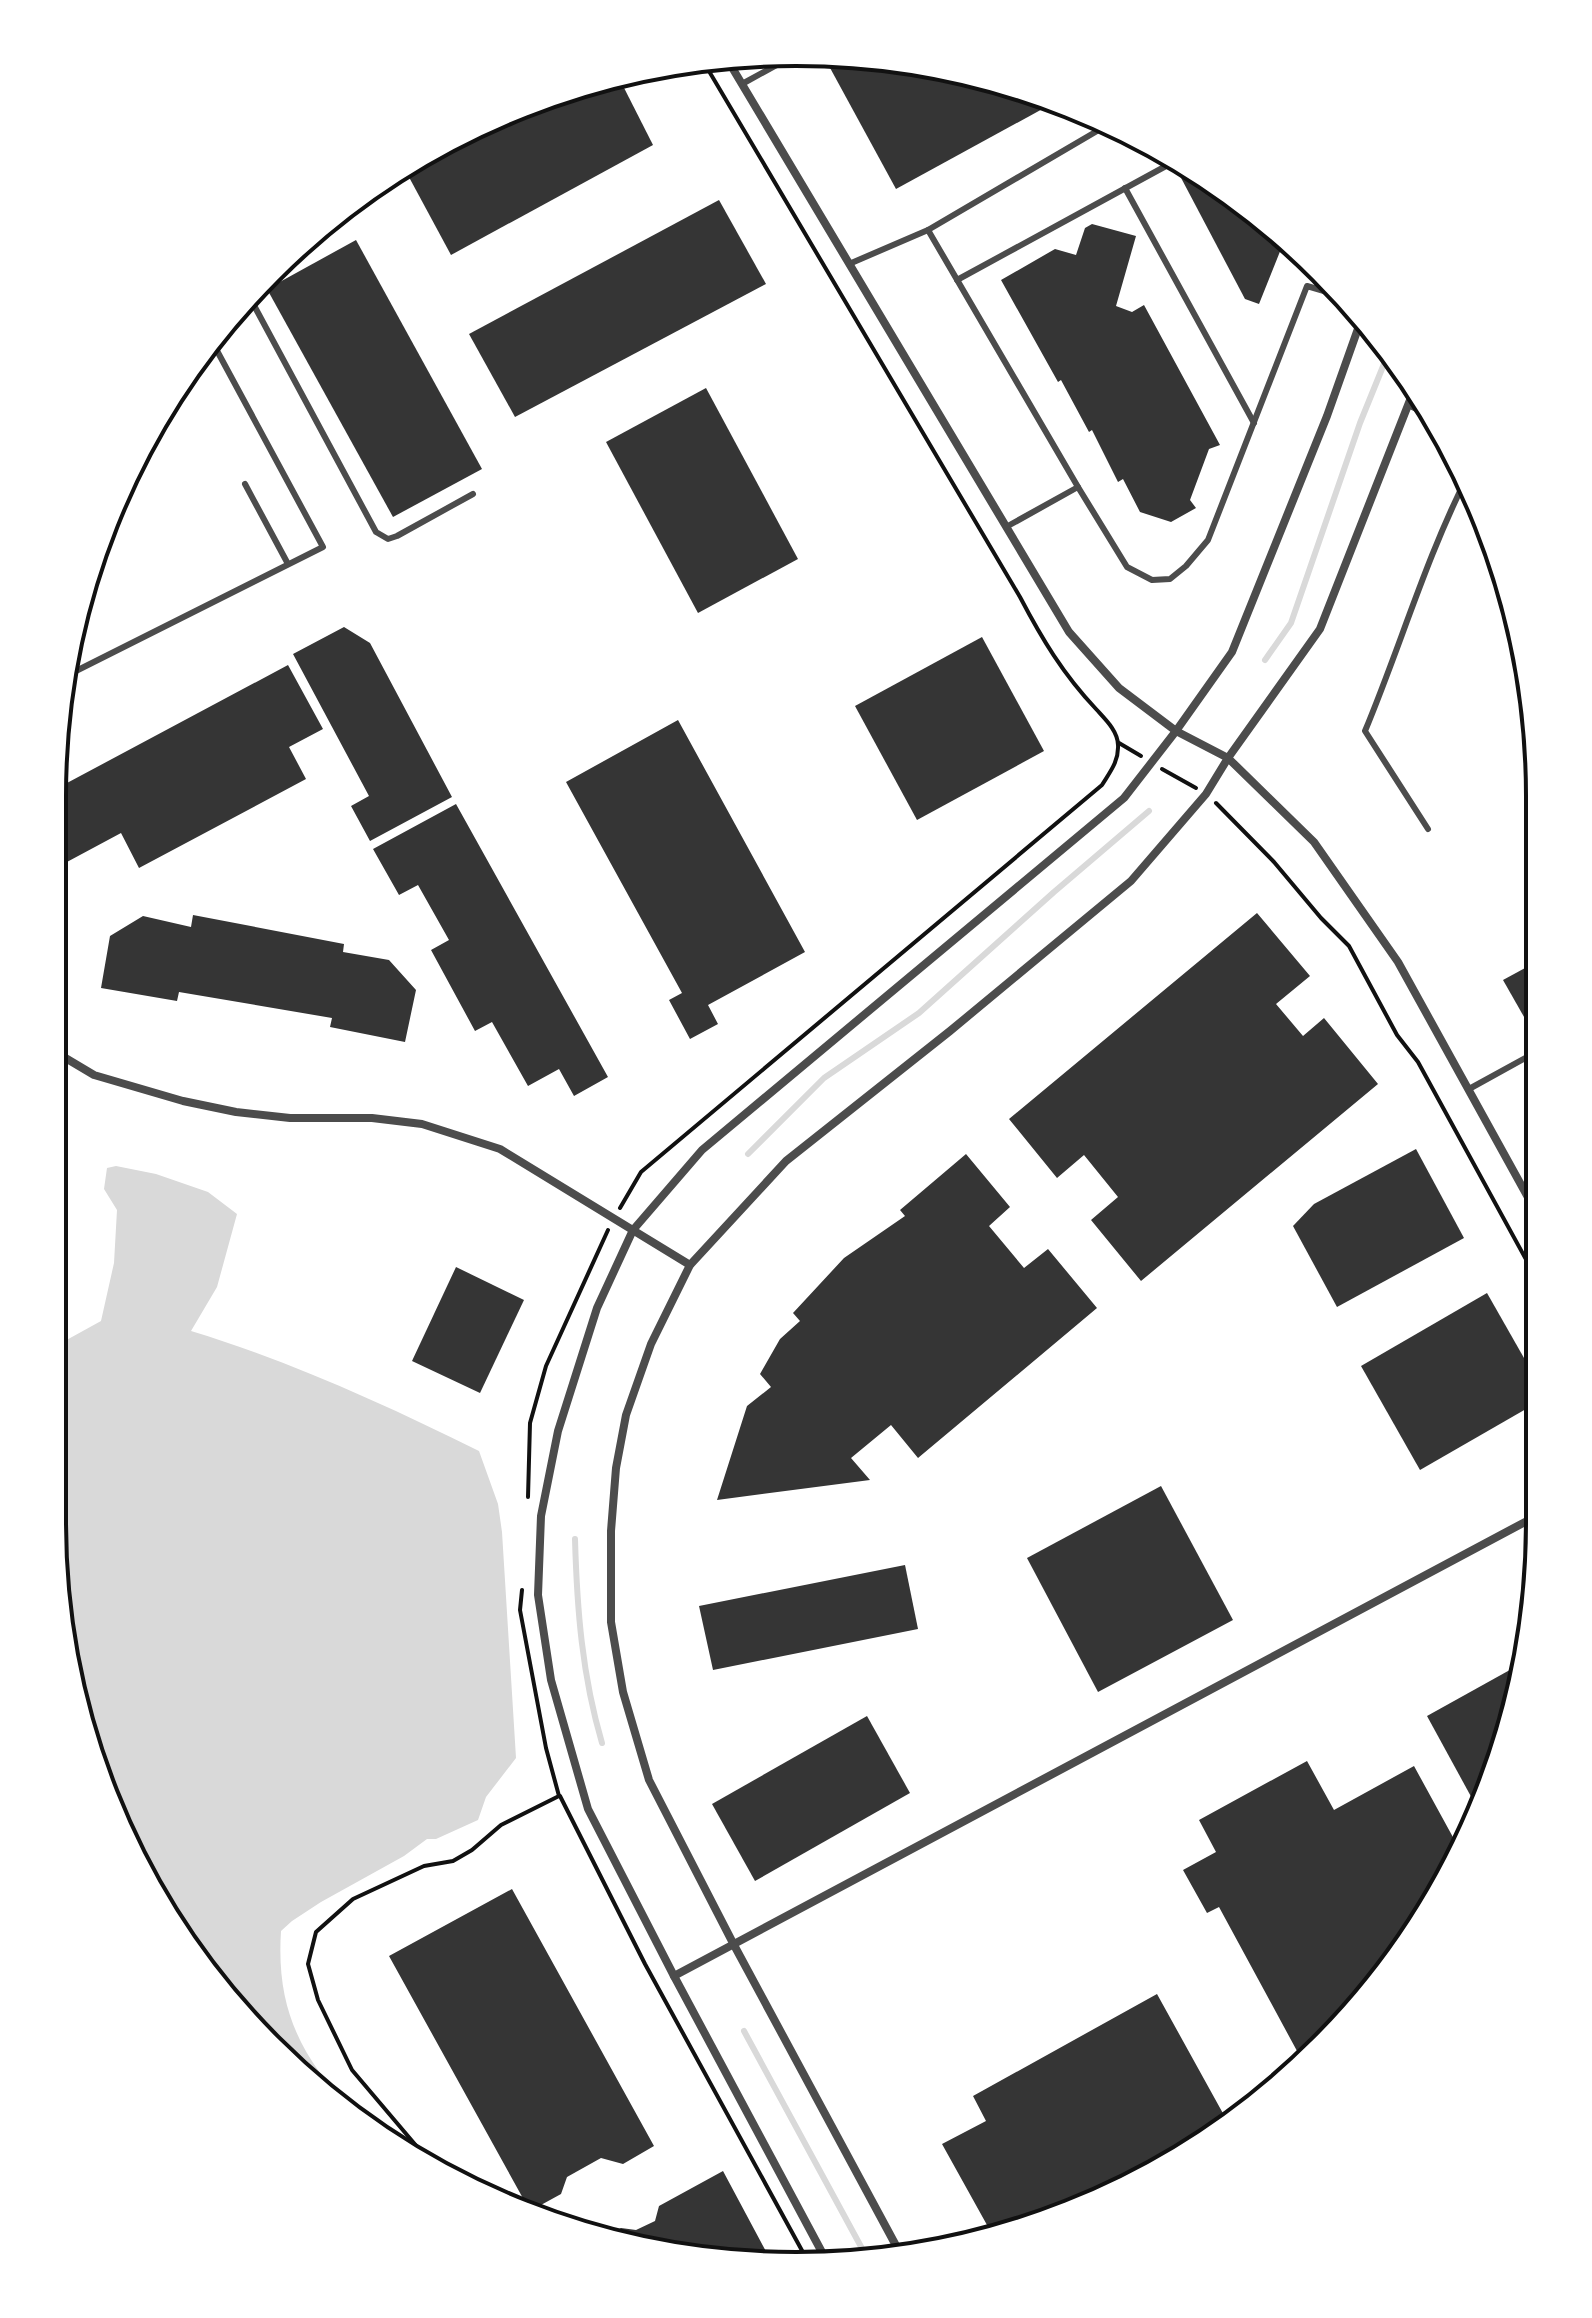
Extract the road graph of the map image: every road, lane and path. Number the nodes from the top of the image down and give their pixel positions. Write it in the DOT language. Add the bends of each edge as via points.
graph roads {
  1 [pos="773,67"];
  2 [pos="733,69"];
  3 [pos="709,71"];
  4 [pos="742,84"];
  5 [pos="1097,131"];
  6 [pos="1165,166"];
  7 [pos="1125,188"];
  8 [pos="928,230"];
  9 [pos="849,264"];
  10 [pos="957,280"];
  11 [pos="1322,290"];
  12 [pos="255,307"];
  13 [pos="1357,330"];
  14 [pos="217,351"];
  15 [pos="1410,401"];
  16 [pos="1408,405"];
  17 [pos="1414,408"];
  18 [pos="1254,423"];
  19 [pos="245,484"];
  20 [pos="1078,487"];
  21 [pos="1459,492"];
  22 [pos="473,494"];
  23 [pos="1006,527"];
  24 [pos="288,564"];
  25 [pos="77,670"];
  26 [pos="1176,731"];
  27 [pos="1228,758"];
  28 [pos="1151,763"];
  29 [pos="1206,794"];
  30 [pos="1428,829"];
  31 [pos="66,1058"];
  32 [pos="1526,1058"];
  33 [pos="1469,1089"];
  34 [pos="1526,1193"];
  35 [pos="633,1230"];
  36 [pos="1526,1259"];
  37 [pos="690,1265"];
  38 [pos="1526,1521"];
  39 [pos="559,1796"];
  40 [pos="734,1945"];
  41 [pos="674,1976"];
  42 [pos="896,2245"];
  43 [pos="821,2251"];
  44 [pos="803,2252"];
  1 -- 4 [label="lane"];
  2 -- 4 [label="street"];
  3 -- 28 [label="path" via="1046,648 1111,726 1119,743"];
  4 -- 9 [label="street"];
  5 -- 8 [label="lane"];
  6 -- 7 [label="lane"];
  7 -- 10 [label="lane"];
  7 -- 18 [label="lane"];
  8 -- 9 [label="lane"];
  8 -- 10 [label="lane"];
  9 -- 23 [label="street"];
  10 -- 20 [label="lane"];
  11 -- 18 [label="lane" via="1307,286"];
  12 -- 22 [label="lane" via="376,532 388,539 397,536"];
  13 -- 26 [label="street" via="1232,652"];
  14 -- 24 [label="lane" via="323,547"];
  15 -- 16 [label="street"];
  16 -- 17 [label="lane"];
  16 -- 27 [label="street" via="1320,629"];
  18 -- 20 [label="lane" via="1208,540 1170,579 1152,580 1127,567"];
  19 -- 24 [label="lane"];
  20 -- 23 [label="lane"];
  21 -- 30 [label="lane" via="1365,731"];
  23 -- 26 [label="street" via="1069,632 1119,688"];
  24 -- 25 [label="lane"];
  26 -- 27 [label="street"];
  26 -- 28 [label="street"];
  27 -- 29 [label="street"];
  27 -- 33 [label="street" via="1314,842 1398,962"];
  28 -- 29 [label="path"];
  28 -- 35 [label="street" via="1124,798 702,1150"];
  29 -- 36 [label="path" via="1349,946"];
  29 -- 37 [label="street" via="1131,881 786,1161"];
  31 -- 35 [label="street" via="94,1075 236,1112 422,1124 500,1149"];
  32 -- 33 [label="lane"];
  33 -- 34 [label="street"];
  35 -- 37 [label="street"];
  35 -- 41 [label="street" via="597,1308 558,1431 541,1516 538,1595 551,1680 588,1809"];
  37 -- 40 [label="street" via="651,1344 626,1415 611,1531 611,1622 623,1692 649,1780"];
  38 -- 40 [label="street"];
  39 -- 44 [label="path"];
  40 -- 41 [label="street"];
  40 -- 42 [label="street"];
  41 -- 43 [label="street"];
}
